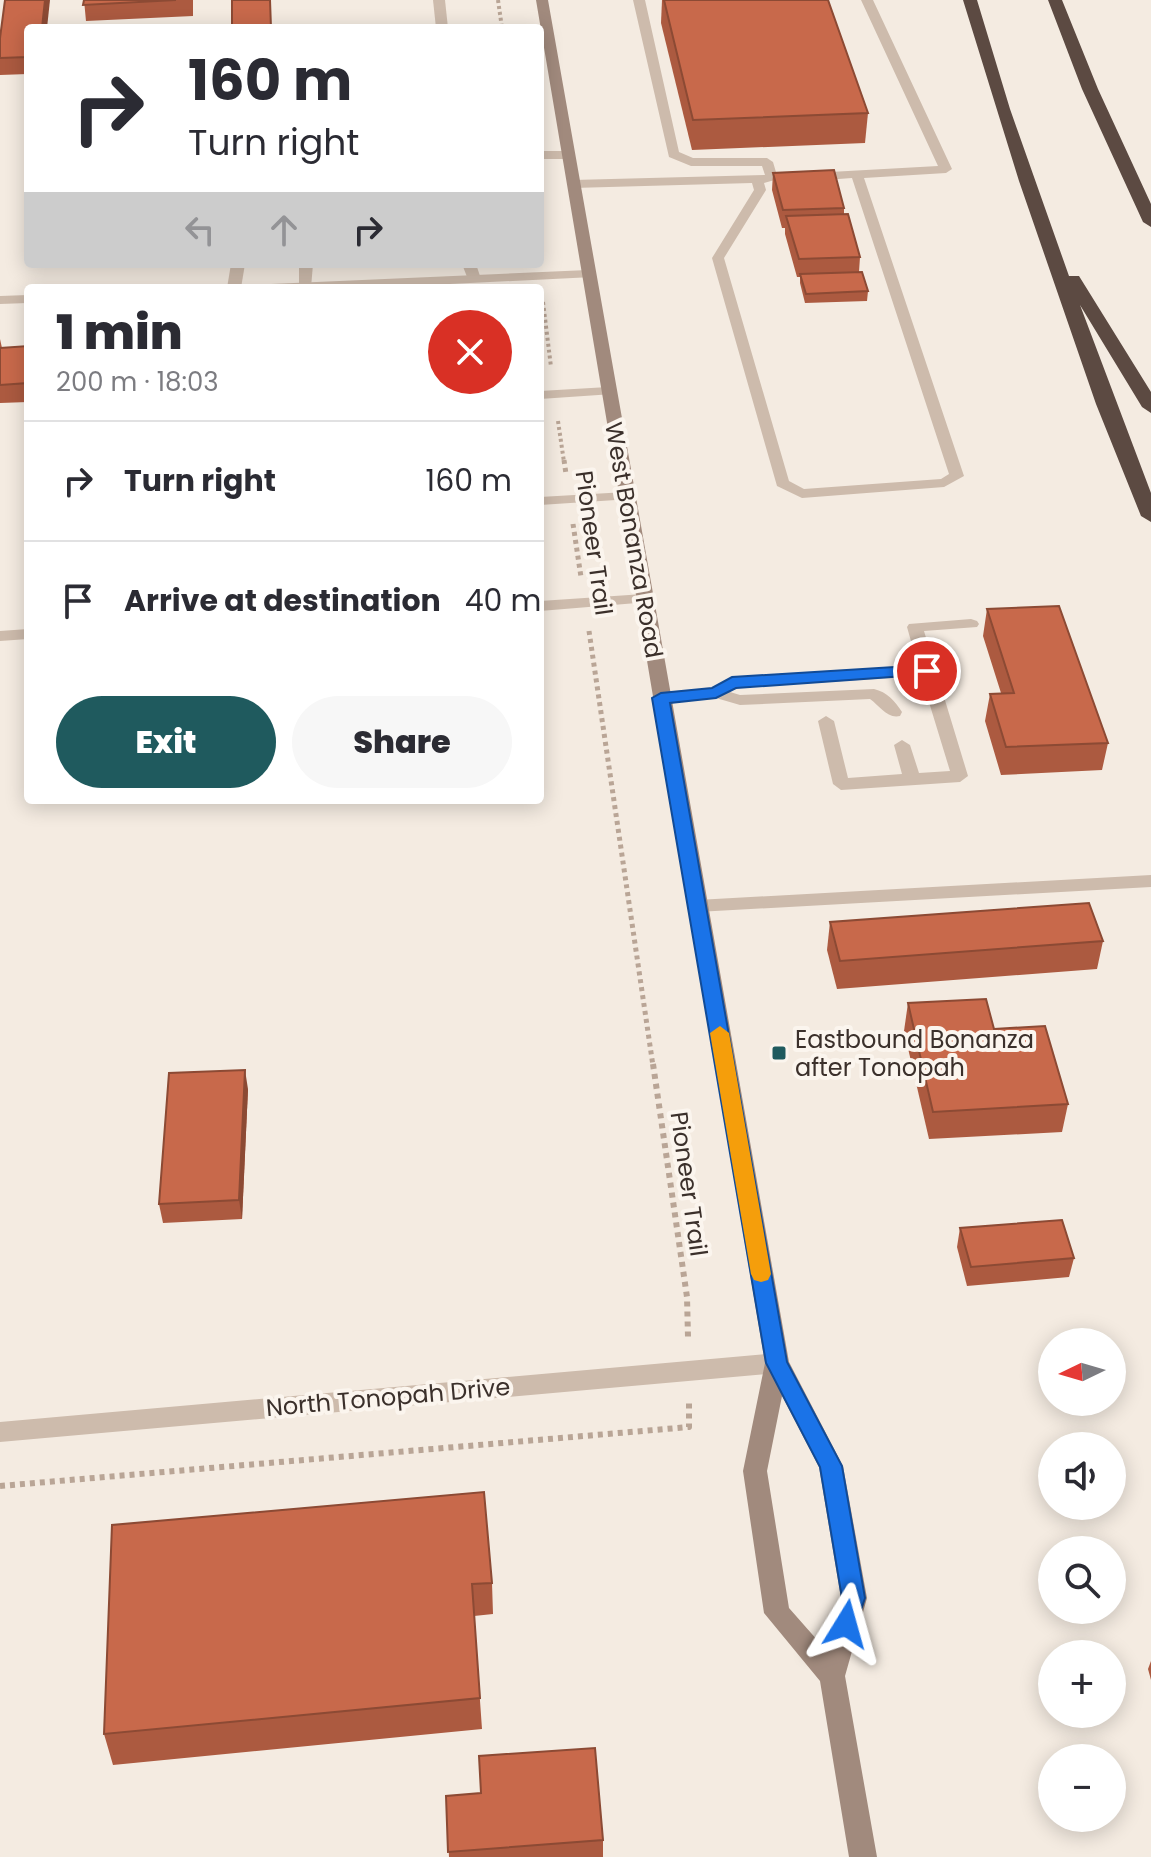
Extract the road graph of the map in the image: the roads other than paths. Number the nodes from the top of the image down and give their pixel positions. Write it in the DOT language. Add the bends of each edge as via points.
graph roads {
  1 [pos="439,0"];
  2 [pos="542,0"];
  3 [pos="639,0"];
  4 [pos="649,0"];
  5 [pos="867,0"];
  6 [pos="970,0"];
  7 [pos="1055,0"];
  8 [pos="442,24"];
  9 [pos="544,155"];
  10 [pos="568,155"];
  11 [pos="857,174"];
  12 [pos="801,177"];
  13 [pos="787,178"];
  14 [pos="765,179"];
  15 [pos="573,184"];
  16 [pos="1151,222"];
  17 [pos="1046,238"];
  18 [pos="472,271"];
  19 [pos="588,274"];
  20 [pos="328,284"];
  21 [pos="24,299"];
  22 [pos="0,300"];
  23 [pos="608,391"];
  24 [pos="547,395"];
  25 [pos="1151,407"];
  26 [pos="626,496"];
  27 [pos="544,501"];
  28 [pos="1151,516"];
  29 [pos="644,599"];
  30 [pos="544,606"];
  31 [pos="971,624"];
  32 [pos="24,634"];
  33 [pos="0,636"];
  34 [pos="927,671"];
  35 [pos="716,693"];
  36 [pos="661,698"];
  37 [pos="894,712"];
  38 [pos="826,721"];
  39 [pos="902,745"];
  40 [pos="912,779"];
  41 [pos="1151,881"];
  42 [pos="697,906"];
  43 [pos="777,1363"];
  44 [pos="0,1432"];
  45 [pos="832,1676"];
  46 [pos="863,1857"];
  1 -- 8 [label="lane"];
  2 -- 10 [label="main road, West Bonanza Road"];
  3 -- 4 [label="lane"];
  3 -- 14 [label="lane" via="673,154 691,162 767,162"];
  5 -- 11 [label="lane" via="946,169"];
  6 -- 17 [label="highway"];
  7 -- 16 [label="highway"];
  9 -- 10 [label="lane"];
  10 -- 15 [label="main road, West Bonanza Road"];
  11 -- 12 [label="lane"];
  11 -- 14 [label="lane" via="957,476 944,483 802,494 782,483 718,258"];
  13 -- 14 [label="lane"];
  14 -- 15 [label="lane"];
  15 -- 19 [label="main road, West Bonanza Road"];
  17 -- 25 [label="highway"];
  17 -- 28 [label="highway"];
  18 -- 19 [label="street"];
  18 -- 20 [label="street"];
  19 -- 23 [label="main road, West Bonanza Road"];
  21 -- 22 [label="street"];
  23 -- 24 [label="lane"];
  23 -- 26 [label="main road, West Bonanza Road"];
  26 -- 27 [label="lane"];
  26 -- 29 [label="main road, West Bonanza Road"];
  29 -- 30 [label="lane"];
  29 -- 36 [label="main road, West Bonanza Road"];
  31 -- 34 [label="lane" via="915,627"];
  32 -- 33 [label="lane"];
  34 -- 35 [label="lane" via="732,683"];
  34 -- 40 [label="lane" via="960,776"];
  35 -- 36 [label="lane"];
  35 -- 37 [label="lane" via="740,700 874,694"];
  36 -- 42 [label="main road, West Bonanza Road"];
  38 -- 40 [label="lane" via="841,784"];
  39 -- 40 [label="lane"];
  41 -- 42 [label="lane"];
  42 -- 43 [label="main road, West Bonanza Road"];
  43 -- 44 [label="street, North Tonopah Drive"];
  43 -- 45 [label="main road, West Bonanza Road" via="831,1466 854,1598"];
  43 -- 45 [label="main road, West Bonanza Road" via="755,1471 777,1613"];
  45 -- 46 [label="main road, West Bonanza Road"];
}
